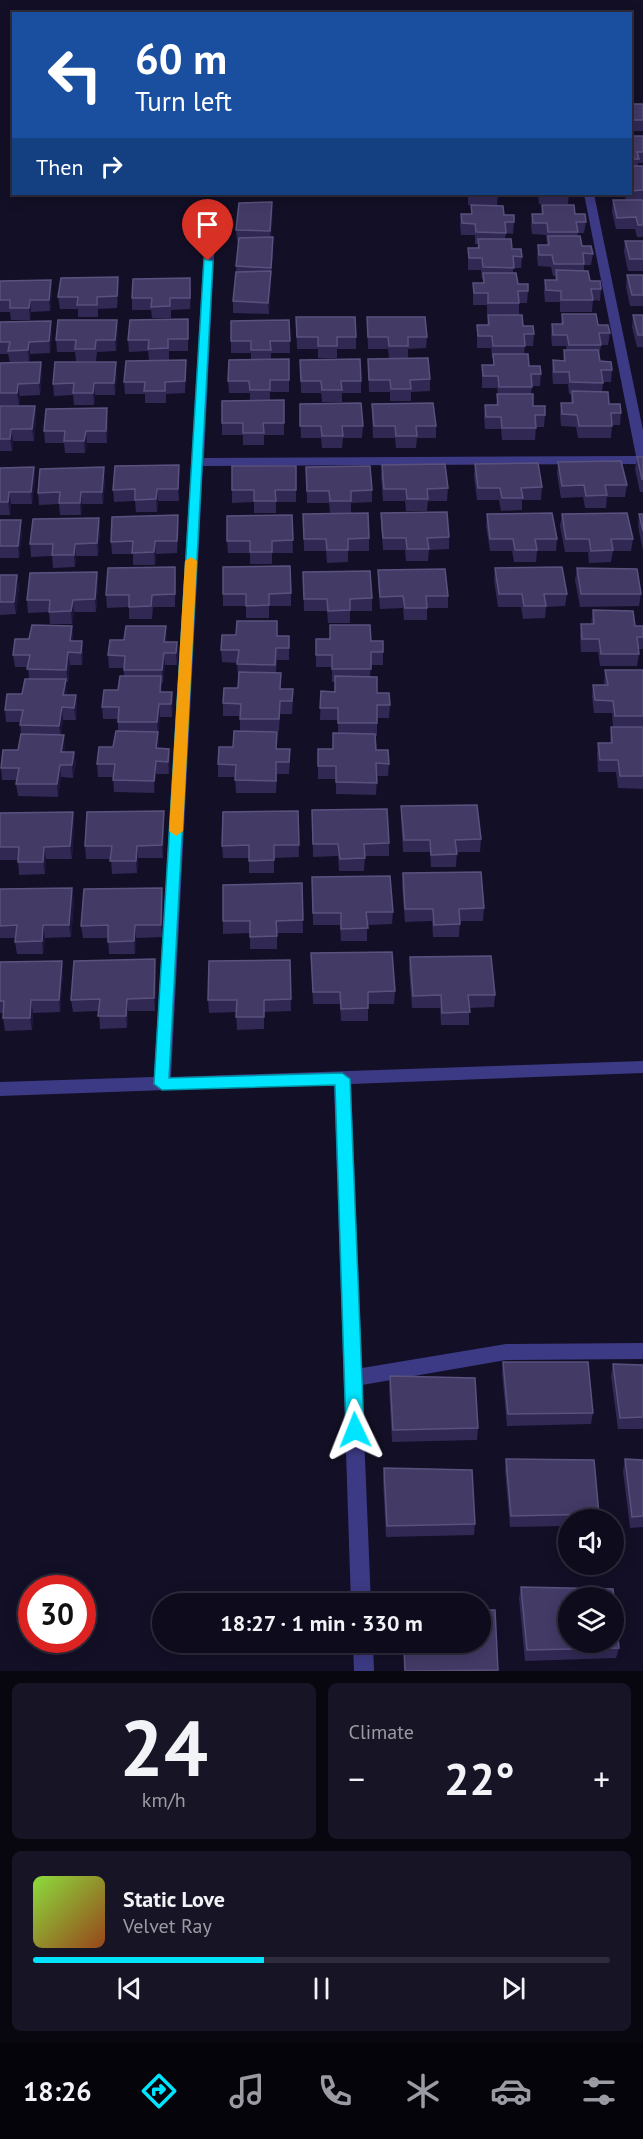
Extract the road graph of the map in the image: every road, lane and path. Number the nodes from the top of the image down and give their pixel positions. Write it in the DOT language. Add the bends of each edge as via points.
graph roads {
  1 [pos="589,195"];
  2 [pos="211,217"];
  3 [pos="643,460"];
  4 [pos="196,462"];
  5 [pos="643,1067"];
  6 [pos="342,1079"];
  7 [pos="162,1084"];
  8 [pos="0,1089"];
  9 [pos="643,1351"];
  10 [pos="354,1377"];
  11 [pos="361,1593"];
  12 [pos="363,1653"];
  13 [pos="364,1671"];
  1 -- 3 [label="street"];
  2 -- 4 [label="street"];
  3 -- 4 [label="street"];
  4 -- 7 [label="street"];
  5 -- 6 [label="street"];
  6 -- 7 [label="street"];
  6 -- 10 [label="street"];
  7 -- 8 [label="street"];
  9 -- 10 [label="street" via="506,1352"];
  10 -- 11 [label="street"];
  12 -- 13 [label="street"];
}
